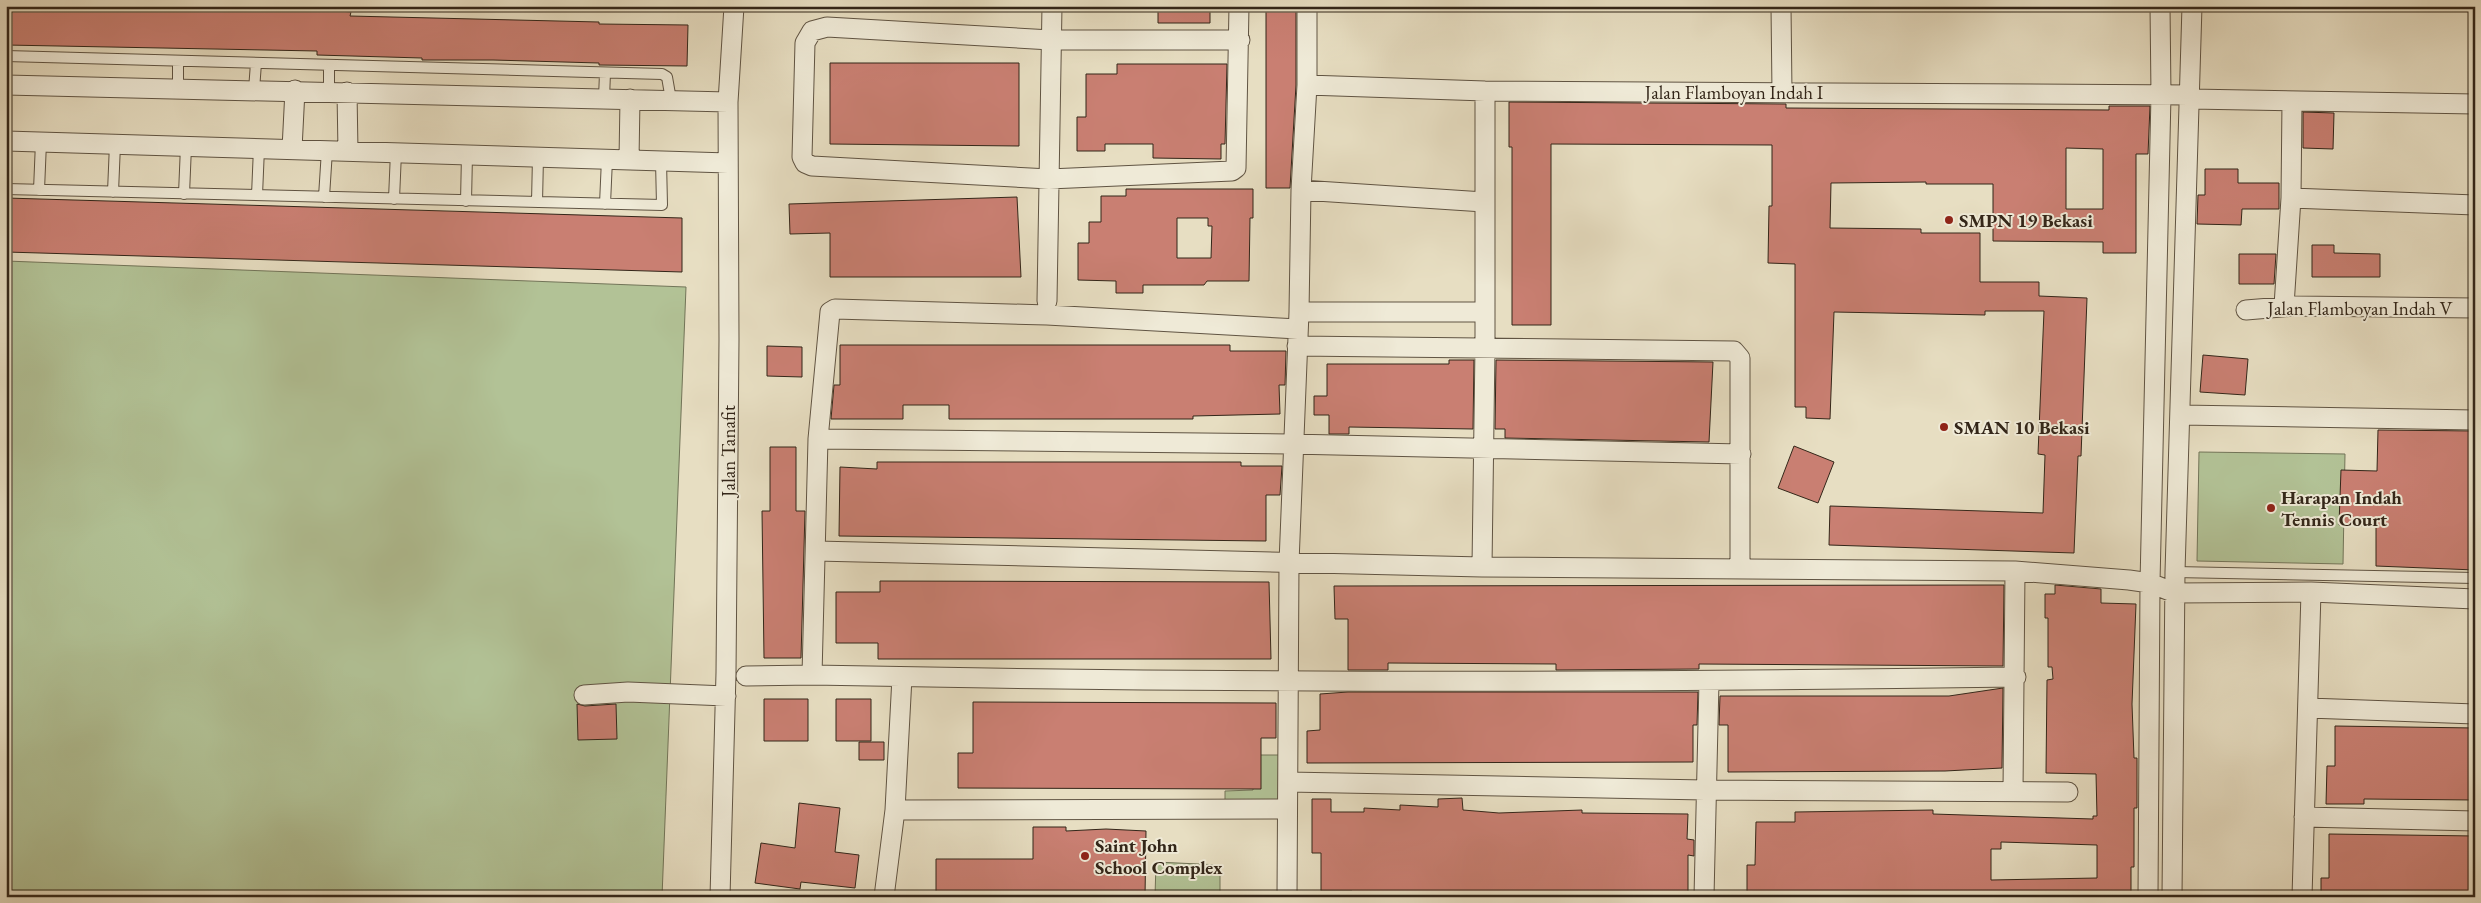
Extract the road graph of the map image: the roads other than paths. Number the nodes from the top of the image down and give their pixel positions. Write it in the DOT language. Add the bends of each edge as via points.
graph roads {
  1 [pos="734,6"];
  2 [pos="1052,6"];
  3 [pos="1239,6"];
  4 [pos="1306,6"];
  5 [pos="1781,6"];
  6 [pos="2160,6"];
  7 [pos="2192,6"];
  8 [pos="1051,40"];
  9 [pos="1240,40"];
  10 [pos="6,56"];
  11 [pos="178,61"];
  12 [pos="256,63"];
  13 [pos="329,65"];
  14 [pos="605,73"];
  15 [pos="6,85"];
  16 [pos="1306,85"];
  17 [pos="178,88"];
  18 [pos="254,90"];
  19 [pos="296,90"];
  20 [pos="1486,90"];
  21 [pos="338,91"];
  22 [pos="1782,93"];
  23 [pos="2161,95"];
  24 [pos="2191,97"];
  25 [pos="604,98"];
  26 [pos="630,99"];
  27 [pos="670,100"];
  28 [pos="2292,101"];
  29 [pos="728,102"];
  30 [pos="2475,104"];
  31 [pos="6,141"];
  32 [pos="41,142"];
  33 [pos="115,144"];
  34 [pos="186,146"];
  35 [pos="259,148"];
  36 [pos="292,149"];
  37 [pos="327,150"];
  38 [pos="348,151"];
  39 [pos="396,152"];
  40 [pos="467,155"];
  41 [pos="538,157"];
  42 [pos="607,159"];
  43 [pos="629,160"];
  44 [pos="661,161"];
  45 [pos="728,163"];
  46 [pos="1049,179"];
  47 [pos="6,189"];
  48 [pos="39,190"];
  49 [pos="1301,190"];
  50 [pos="113,192"];
  51 [pos="184,194"];
  52 [pos="257,195"];
  53 [pos="324,197"];
  54 [pos="2291,198"];
  55 [pos="394,199"];
  56 [pos="466,200"];
  57 [pos="537,202"];
  58 [pos="1484,202"];
  59 [pos="605,204"];
  60 [pos="2475,205"];
  61 [pos="1046,300"];
  62 [pos="2284,306"];
  63 [pos="2475,308"];
  64 [pos="2246,310"];
  65 [pos="1484,312"];
  66 [pos="1298,329"];
  67 [pos="1486,347"];
  68 [pos="2181,415"];
  69 [pos="2475,420"];
  70 [pos="818,438"];
  71 [pos="1294,444"];
  72 [pos="1484,448"];
  73 [pos="1741,454"];
  74 [pos="816,550"];
  75 [pos="1289,563"];
  76 [pos="1482,567"];
  77 [pos="1740,569"];
  78 [pos="2015,571"];
  79 [pos="2175,572"];
  80 [pos="2475,578"];
  81 [pos="2150,583"];
  82 [pos="2175,592"];
  83 [pos="2312,592"];
  84 [pos="2475,599"];
  85 [pos="812,675"];
  86 [pos="746,676"];
  87 [pos="902,676"];
  88 [pos="2016,676"];
  89 [pos="1290,680"];
  90 [pos="1709,681"];
  91 [pos="584,695"];
  92 [pos="726,696"];
  93 [pos="2308,708"];
  94 [pos="2475,714"];
  95 [pos="1288,782"];
  96 [pos="1705,790"];
  97 [pos="2013,792"];
  98 [pos="2068,792"];
  99 [pos="1287,809"];
  100 [pos="895,810"];
  101 [pos="2304,817"];
  102 [pos="2475,821"];
  103 [pos="720,897"];
  104 [pos="884,897"];
  105 [pos="1287,897"];
  106 [pos="1704,897"];
  107 [pos="2148,897"];
  108 [pos="2172,897"];
  109 [pos="2302,897"];
  1 -- 29 [label="street, Jalan Tanafit"];
  2 -- 8 [label="street"];
  3 -- 9 [label="street"];
  4 -- 16 [label="street"];
  5 -- 22 [label="street"];
  6 -- 23 [label="street"];
  7 -- 24 [label="street"];
  8 -- 9 [label="street"];
  8 -- 46 [label="street"];
  8 -- 46 [label="street" via="827,27 812,31 805,43 802,157 812,166"];
  9 -- 46 [label="street" via="1236,168 1227,172"];
  10 -- 11 [label="lane"];
  11 -- 12 [label="lane"];
  11 -- 17 [label="lane"];
  12 -- 13 [label="lane"];
  12 -- 18 [label="lane"];
  13 -- 14 [label="lane"];
  13 -- 21 [label="lane"];
  14 -- 25 [label="lane"];
  14 -- 27 [label="lane" via="662,74 667,77"];
  15 -- 17 [label="street"];
  16 -- 20 [label="street, Jalan Flamboyan Indah I"];
  16 -- 49 [label="street"];
  17 -- 18 [label="street"];
  18 -- 19 [label="street"];
  19 -- 21 [label="street"];
  19 -- 36 [label="street"];
  20 -- 22 [label="street, Jalan Flamboyan Indah I"];
  20 -- 58 [label="street"];
  21 -- 25 [label="street"];
  21 -- 38 [label="street"];
  22 -- 23 [label="street, Jalan Flamboyan Indah I"];
  23 -- 24 [label="street, Jalan Flamboyan Indah I"];
  23 -- 81 [label="street"];
  24 -- 28 [label="street, Jalan Flamboyan Indah I"];
  24 -- 68 [label="street"];
  25 -- 26 [label="street"];
  26 -- 27 [label="street"];
  26 -- 43 [label="street"];
  27 -- 29 [label="street"];
  28 -- 30 [label="street, Jalan Flamboyan Indah I"];
  28 -- 54 [label="street"];
  29 -- 45 [label="street, Jalan Tanafit"];
  31 -- 32 [label="street"];
  32 -- 33 [label="street"];
  32 -- 48 [label="lane"];
  33 -- 34 [label="street"];
  33 -- 50 [label="lane"];
  34 -- 35 [label="street"];
  34 -- 51 [label="lane"];
  35 -- 36 [label="street"];
  35 -- 52 [label="lane"];
  36 -- 37 [label="street"];
  37 -- 38 [label="street"];
  37 -- 53 [label="lane"];
  38 -- 39 [label="street"];
  39 -- 40 [label="street"];
  39 -- 55 [label="lane"];
  40 -- 41 [label="street"];
  40 -- 56 [label="lane"];
  41 -- 42 [label="street"];
  41 -- 57 [label="lane"];
  42 -- 43 [label="street"];
  42 -- 59 [label="lane"];
  43 -- 44 [label="street"];
  44 -- 45 [label="street"];
  44 -- 59 [label="lane" via="662,205"];
  45 -- 92 [label="street, Jalan Tanafit"];
  46 -- 61 [label="street"];
  47 -- 48 [label="lane"];
  48 -- 50 [label="lane"];
  49 -- 58 [label="street"];
  49 -- 66 [label="street"];
  50 -- 51 [label="lane"];
  51 -- 52 [label="lane"];
  52 -- 53 [label="lane"];
  53 -- 55 [label="lane"];
  54 -- 60 [label="street"];
  54 -- 62 [label="street"];
  55 -- 56 [label="lane"];
  56 -- 57 [label="lane"];
  57 -- 59 [label="lane"];
  58 -- 65 [label="street"];
  62 -- 63 [label="street, Jalan Flamboyan Indah V"];
  62 -- 64 [label="street, Jalan Flamboyan Indah V"];
  65 -- 66 [label="street"];
  65 -- 67 [label="street"];
  66 -- 67 [label="street"];
  66 -- 70 [label="street" via="1047,314 835,309 828,317"];
  66 -- 71 [label="street"];
  67 -- 72 [label="street"];
  67 -- 73 [label="street" via="1734,351 1740,358"];
  68 -- 69 [label="street"];
  68 -- 79 [label="street"];
  70 -- 71 [label="street"];
  70 -- 74 [label="street"];
  71 -- 72 [label="street"];
  71 -- 75 [label="street"];
  72 -- 73 [label="street"];
  72 -- 76 [label="street"];
  73 -- 77 [label="street"];
  74 -- 75 [label="street"];
  74 -- 85 [label="street"];
  75 -- 76 [label="street"];
  75 -- 89 [label="street"];
  76 -- 77 [label="street"];
  77 -- 78 [label="street"];
  78 -- 81 [label="street"];
  78 -- 88 [label="street"];
  79 -- 80 [label="lane"];
  79 -- 82 [label="street"];
  81 -- 82 [label="street"];
  81 -- 107 [label="street"];
  82 -- 83 [label="street"];
  82 -- 108 [label="street"];
  83 -- 84 [label="street"];
  83 -- 93 [label="street"];
  85 -- 86 [label="street"];
  85 -- 87 [label="street"];
  87 -- 89 [label="street"];
  87 -- 100 [label="street"];
  88 -- 90 [label="street"];
  88 -- 97 [label="street"];
  89 -- 90 [label="street"];
  89 -- 95 [label="street"];
  90 -- 96 [label="street"];
  91 -- 92 [label="street" via="628,692"];
  92 -- 103 [label="street, Jalan Tanafit"];
  93 -- 94 [label="street"];
  93 -- 101 [label="street"];
  95 -- 96 [label="street"];
  95 -- 99 [label="street"];
  96 -- 97 [label="street"];
  96 -- 106 [label="street"];
  97 -- 98 [label="street"];
  99 -- 100 [label="street"];
  99 -- 105 [label="street"];
  100 -- 104 [label="street"];
  101 -- 102 [label="street"];
  101 -- 109 [label="street"];
}
